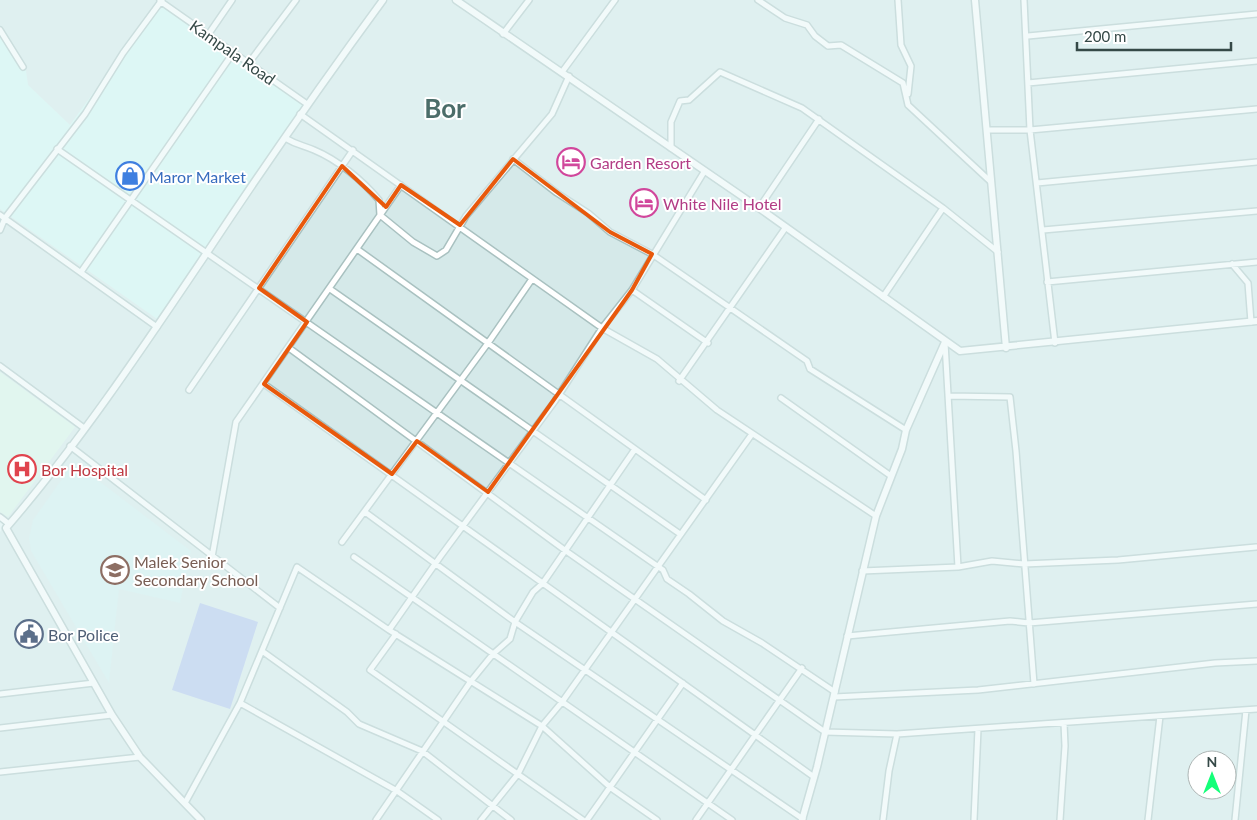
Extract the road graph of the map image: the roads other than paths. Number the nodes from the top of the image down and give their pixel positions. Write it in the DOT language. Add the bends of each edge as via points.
graph roads {
  1 [pos="232,0"];
  2 [pos="296,0"];
  3 [pos="383,0"];
  4 [pos="456,0"];
  5 [pos="529,0"];
  6 [pos="615,0"];
  7 [pos="758,0"];
  8 [pos="898,0"];
  9 [pos="975,0"];
  10 [pos="1024,0"];
  11 [pos="160,1"];
  12 [pos="1257,14"];
  13 [pos="0,30"];
  14 [pos="503,34"];
  15 [pos="208,35"];
  16 [pos="1028,36"];
  17 [pos="233,53"];
  18 [pos="1257,61"];
  19 [pos="248,64"];
  20 [pos="22,67"];
  21 [pos="562,72"];
  22 [pos="569,76"];
  23 [pos="1028,83"];
  24 [pos="307,104"];
  25 [pos="908,105"];
  26 [pos="1257,109"];
  27 [pos="300,114"];
  28 [pos="818,119"];
  29 [pos="986,130"];
  30 [pos="1030,130"];
  31 [pos="285,138"];
  32 [pos="57,148"];
  33 [pos="671,148"];
  34 [pos="353,150"];
  35 [pos="513,159"];
  36 [pos="1257,162"];
  37 [pos="342,166"];
  38 [pos="704,172"];
  39 [pos="991,182"];
  40 [pos="1037,183"];
  41 [pos="401,185"];
  42 [pos="131,200"];
  43 [pos="759,208"];
  44 [pos="943,208"];
  45 [pos="1257,211"];
  46 [pos="0,214"];
  47 [pos="380,215"];
  48 [pos="5,218"];
  49 [pos="460,225"];
  50 [pos="786,227"];
  51 [pos="0,230"];
  52 [pos="1042,230"];
  53 [pos="357,249"];
  54 [pos="207,252"];
  55 [pos="998,253"];
  56 [pos="652,254"];
  57 [pos="1257,262"];
  58 [pos="1232,264"];
  59 [pos="81,272"];
  60 [pos="532,279"];
  61 [pos="1047,282"];
  62 [pos="259,288"];
  63 [pos="330,289"];
  64 [pos="632,290"];
  65 [pos="883,297"];
  66 [pos="731,308"];
  67 [pos="1254,321"];
  68 [pos="307,322"];
  69 [pos="157,327"];
  70 [pos="602,328"];
  71 [pos="945,342"];
  72 [pos="708,343"];
  73 [pos="1055,343"];
  74 [pos="488,344"];
  75 [pos="289,348"];
  76 [pos="1006,348"];
  77 [pos="0,366"];
  78 [pos="461,380"];
  79 [pos="680,381"];
  80 [pos="264,384"];
  81 [pos="189,390"];
  82 [pos="560,395"];
  83 [pos="949,396"];
  84 [pos="781,398"];
  85 [pos="437,413"];
  86 [pos="84,428"];
  87 [pos="534,430"];
  88 [pos="906,430"];
  89 [pos="752,434"];
  90 [pos="417,441"];
  91 [pos="70,446"];
  92 [pos="635,449"];
  93 [pos="509,464"];
  94 [pos="392,474"];
  95 [pos="891,476"];
  96 [pos="611,485"];
  97 [pos="488,492"];
  98 [pos="706,500"];
  99 [pos="365,512"];
  100 [pos="876,516"];
  101 [pos="0,517"];
  102 [pos="589,518"];
  103 [pos="7,526"];
  104 [pos="463,526"];
  105 [pos="680,534"];
  106 [pos="0,536"];
  107 [pos="342,542"];
  108 [pos="1256,547"];
  109 [pos="566,550"];
  110 [pos="212,557"];
  111 [pos="354,557"];
  112 [pos="436,562"];
  113 [pos="1024,564"];
  114 [pos="658,566"];
  115 [pos="958,567"];
  116 [pos="862,571"];
  117 [pos="543,583"];
  118 [pos="412,596"];
  119 [pos="634,599"];
  120 [pos="1257,604"];
  121 [pos="280,608"];
  122 [pos="515,622"];
  123 [pos="1029,623"];
  124 [pos="389,630"];
  125 [pos="611,632"];
  126 [pos="396,634"];
  127 [pos="847,636"];
  128 [pos="262,651"];
  129 [pos="492,654"];
  130 [pos="1257,661"];
  131 [pos="802,668"];
  132 [pos="585,670"];
  133 [pos="472,681"];
  134 [pos="94,683"];
  135 [pos="683,683"];
  136 [pos="1034,684"];
  137 [pos="0,694"];
  138 [pos="834,694"];
  139 [pos="779,700"];
  140 [pos="240,702"];
  141 [pos="562,702"];
  142 [pos="1257,709"];
  143 [pos="1246,710"];
  144 [pos="112,715"];
  145 [pos="1160,716"];
  146 [pos="657,720"];
  147 [pos="444,722"];
  148 [pos="1064,723"];
  149 [pos="542,726"];
  150 [pos="0,728"];
  151 [pos="978,729"];
  152 [pos="825,732"];
  153 [pos="897,734"];
  154 [pos="756,736"];
  155 [pos="422,751"];
  156 [pos="635,752"];
  157 [pos="140,757"];
  158 [pos="731,770"];
  159 [pos="0,772"];
  160 [pos="518,774"];
  161 [pos="814,777"];
  162 [pos="611,788"];
  163 [pos="397,791"];
  164 [pos="185,803"];
  165 [pos="708,803"];
  166 [pos="491,806"];
  167 [pos="200,819"];
  168 [pos="802,819"];
  169 [pos="376,820"];
  170 [pos="438,820"];
  171 [pos="481,820"];
  172 [pos="510,820"];
  173 [pos="583,820"];
  174 [pos="587,820"];
  175 [pos="657,820"];
  176 [pos="696,820"];
  177 [pos="732,820"];
  178 [pos="883,820"];
  179 [pos="974,820"];
  180 [pos="1060,820"];
  181 [pos="1148,820"];
  182 [pos="1235,820"];
  1 -- 15 [label="street"];
  2 -- 19 [label="street"];
  3 -- 24 [label="street"];
  4 -- 14 [label="street"];
  5 -- 14 [label="street"];
  6 -- 21 [label="street"];
  7 -- 25 [label="street" via="785,18 807,26 828,46 841,45 903,83"];
  8 -- 25 [label="street" via="901,44 911,66"];
  9 -- 29 [label="street"];
  10 -- 16 [label="street"];
  11 -- 15 [label="street, Kampala Road"];
  11 -- 32 [label="street" via="85,114"];
  12 -- 16 [label="street"];
  13 -- 20 [label="street"];
  14 -- 21 [label="street"];
  15 -- 17 [label="street, Kampala Road"];
  16 -- 23 [label="street"];
  17 -- 19 [label="street, Kampala Road"];
  17 -- 42 [label="street"];
  18 -- 23 [label="street"];
  19 -- 24 [label="street, Kampala Road"];
  21 -- 22 [label="street"];
  22 -- 33 [label="street"];
  22 -- 35 [label="street" via="552,114"];
  23 -- 30 [label="street"];
  24 -- 27 [label="street"];
  25 -- 39 [label="street"];
  26 -- 30 [label="street"];
  27 -- 31 [label="street"];
  27 -- 34 [label="street"];
  28 -- 33 [label="street" via="802,108 720,72 689,100 680,101 671,122"];
  28 -- 43 [label="street"];
  28 -- 44 [label="street"];
  29 -- 30 [label="street"];
  29 -- 39 [label="street"];
  30 -- 40 [label="street"];
  31 -- 37 [label="street"];
  31 -- 54 [label="street"];
  32 -- 42 [label="street"];
  32 -- 48 [label="street"];
  33 -- 38 [label="street"];
  34 -- 37 [label="street"];
  34 -- 41 [label="street"];
  35 -- 49 [label="street"];
  35 -- 56 [label="street" via="610,232"];
  36 -- 40 [label="street"];
  37 -- 47 [label="street" via="379,200"];
  37 -- 62 [label="street"];
  38 -- 43 [label="street"];
  38 -- 56 [label="street"];
  39 -- 55 [label="street"];
  40 -- 52 [label="street"];
  41 -- 47 [label="street"];
  41 -- 49 [label="street"];
  42 -- 54 [label="street"];
  42 -- 59 [label="street"];
  43 -- 50 [label="street"];
  44 -- 55 [label="street"];
  44 -- 65 [label="street"];
  45 -- 52 [label="street"];
  46 -- 48 [label="street"];
  47 -- 49 [label="street" via="413,242 437,256 446,250"];
  47 -- 53 [label="street"];
  48 -- 51 [label="street"];
  48 -- 59 [label="street"];
  49 -- 60 [label="street"];
  50 -- 65 [label="street"];
  50 -- 66 [label="street"];
  52 -- 61 [label="street"];
  53 -- 63 [label="street"];
  53 -- 74 [label="street"];
  54 -- 62 [label="street"];
  54 -- 69 [label="street"];
  55 -- 76 [label="street"];
  56 -- 64 [label="street"];
  56 -- 66 [label="street"];
  57 -- 58 [label="street"];
  58 -- 61 [label="street"];
  58 -- 67 [label="street" via="1248,283"];
  59 -- 69 [label="street"];
  60 -- 70 [label="street"];
  60 -- 74 [label="street"];
  61 -- 73 [label="street"];
  62 -- 68 [label="street"];
  62 -- 81 [label="street"];
  63 -- 68 [label="street"];
  63 -- 78 [label="street"];
  64 -- 70 [label="street"];
  64 -- 72 [label="street"];
  65 -- 71 [label="street"];
  66 -- 72 [label="street"];
  66 -- 88 [label="street" via="807,361 810,368"];
  67 -- 73 [label="street"];
  68 -- 75 [label="street"];
  68 -- 85 [label="street"];
  69 -- 86 [label="street"];
  70 -- 79 [label="street" via="648,353"];
  70 -- 82 [label="street"];
  71 -- 76 [label="street" via="960,351"];
  71 -- 83 [label="street"];
  71 -- 88 [label="street"];
  72 -- 79 [label="street"];
  73 -- 76 [label="street"];
  74 -- 78 [label="street"];
  74 -- 82 [label="street"];
  75 -- 80 [label="street"];
  75 -- 90 [label="street"];
  77 -- 86 [label="street"];
  78 -- 85 [label="street"];
  78 -- 87 [label="street"];
  79 -- 89 [label="street"];
  80 -- 94 [label="street"];
  80 -- 110 [label="street" via="236,422"];
  82 -- 87 [label="street"];
  82 -- 92 [label="street"];
  83 -- 113 [label="street" via="1010,397"];
  83 -- 115 [label="street"];
  84 -- 95 [label="street"];
  85 -- 90 [label="street"];
  85 -- 93 [label="street"];
  86 -- 91 [label="street"];
  87 -- 93 [label="street"];
  87 -- 96 [label="street"];
  88 -- 95 [label="street"];
  89 -- 98 [label="street"];
  89 -- 100 [label="street"];
  90 -- 94 [label="street"];
  90 -- 97 [label="street"];
  91 -- 103 [label="street"];
  91 -- 110 [label="street"];
  92 -- 96 [label="street"];
  92 -- 98 [label="street"];
  93 -- 97 [label="street"];
  93 -- 102 [label="street"];
  94 -- 99 [label="street"];
  94 -- 104 [label="street"];
  95 -- 100 [label="street"];
  96 -- 102 [label="street"];
  96 -- 105 [label="street"];
  97 -- 104 [label="street"];
  97 -- 109 [label="street"];
  98 -- 105 [label="street"];
  99 -- 107 [label="street"];
  99 -- 112 [label="street"];
  100 -- 116 [label="street"];
  101 -- 103 [label="street"];
  102 -- 109 [label="street"];
  102 -- 114 [label="street"];
  103 -- 106 [label="street"];
  103 -- 134 [label="street"];
  104 -- 112 [label="street"];
  104 -- 117 [label="street"];
  105 -- 114 [label="street"];
  108 -- 113 [label="street" via="1118,560"];
  109 -- 117 [label="street"];
  109 -- 119 [label="street"];
  110 -- 121 [label="street"];
  111 -- 118 [label="street"];
  112 -- 118 [label="street"];
  112 -- 122 [label="street"];
  113 -- 115 [label="street" via="992,562"];
  113 -- 123 [label="street"];
  114 -- 119 [label="street"];
  114 -- 131 [label="street" via="667,579 723,621"];
  115 -- 116 [label="street"];
  116 -- 127 [label="street"];
  117 -- 122 [label="street" via="533,592"];
  117 -- 125 [label="street"];
  118 -- 124 [label="street"];
  118 -- 129 [label="street"];
  119 -- 125 [label="street"];
  119 -- 139 [label="street"];
  120 -- 123 [label="street"];
  121 -- 124 [label="street" via="297,567"];
  121 -- 128 [label="street"];
  122 -- 129 [label="street" via="510,639"];
  122 -- 132 [label="street"];
  123 -- 127 [label="street" via="1010,621"];
  123 -- 136 [label="street"];
  124 -- 126 [label="street"];
  125 -- 132 [label="street"];
  125 -- 135 [label="street"];
  126 -- 133 [label="street"];
  126 -- 147 [label="street" via="370,670"];
  127 -- 138 [label="street"];
  128 -- 140 [label="street"];
  128 -- 155 [label="street" via="359,724"];
  129 -- 133 [label="street"];
  129 -- 141 [label="street"];
  130 -- 136 [label="street"];
  131 -- 138 [label="street"];
  131 -- 139 [label="street"];
  132 -- 141 [label="street"];
  132 -- 146 [label="street"];
  133 -- 147 [label="street"];
  133 -- 149 [label="street"];
  134 -- 137 [label="street"];
  134 -- 144 [label="street"];
  135 -- 146 [label="street"];
  135 -- 154 [label="street"];
  136 -- 138 [label="street" via="978,690"];
  138 -- 152 [label="street"];
  139 -- 152 [label="street"];
  139 -- 154 [label="street"];
  140 -- 163 [label="street"];
  140 -- 164 [label="street"];
  141 -- 149 [label="street"];
  141 -- 156 [label="street"];
  142 -- 143 [label="street"];
  143 -- 145 [label="street"];
  143 -- 182 [label="street"];
  144 -- 150 [label="street"];
  144 -- 157 [label="street"];
  145 -- 148 [label="street"];
  145 -- 181 [label="street"];
  146 -- 156 [label="street"];
  146 -- 158 [label="street"];
  147 -- 155 [label="street"];
  147 -- 160 [label="street"];
  148 -- 151 [label="street"];
  148 -- 180 [label="street"];
  149 -- 160 [label="street"];
  149 -- 162 [label="street"];
  151 -- 153 [label="street"];
  151 -- 179 [label="street"];
  152 -- 153 [label="street"];
  152 -- 161 [label="street"];
  153 -- 178 [label="street"];
  154 -- 158 [label="street"];
  154 -- 161 [label="street"];
  155 -- 163 [label="street"];
  155 -- 166 [label="street"];
  156 -- 162 [label="street"];
  156 -- 165 [label="street"];
  157 -- 159 [label="street"];
  157 -- 164 [label="street"];
  158 -- 165 [label="street"];
  158 -- 168 [label="street"];
  160 -- 166 [label="street"];
  160 -- 173 [label="street"];
  161 -- 168 [label="street"];
  162 -- 174 [label="street"];
  162 -- 175 [label="street"];
  163 -- 169 [label="street"];
  163 -- 170 [label="street"];
  164 -- 167 [label="street"];
  165 -- 176 [label="street"];
  165 -- 177 [label="street"];
  166 -- 171 [label="street"];
  166 -- 172 [label="street"];
}
